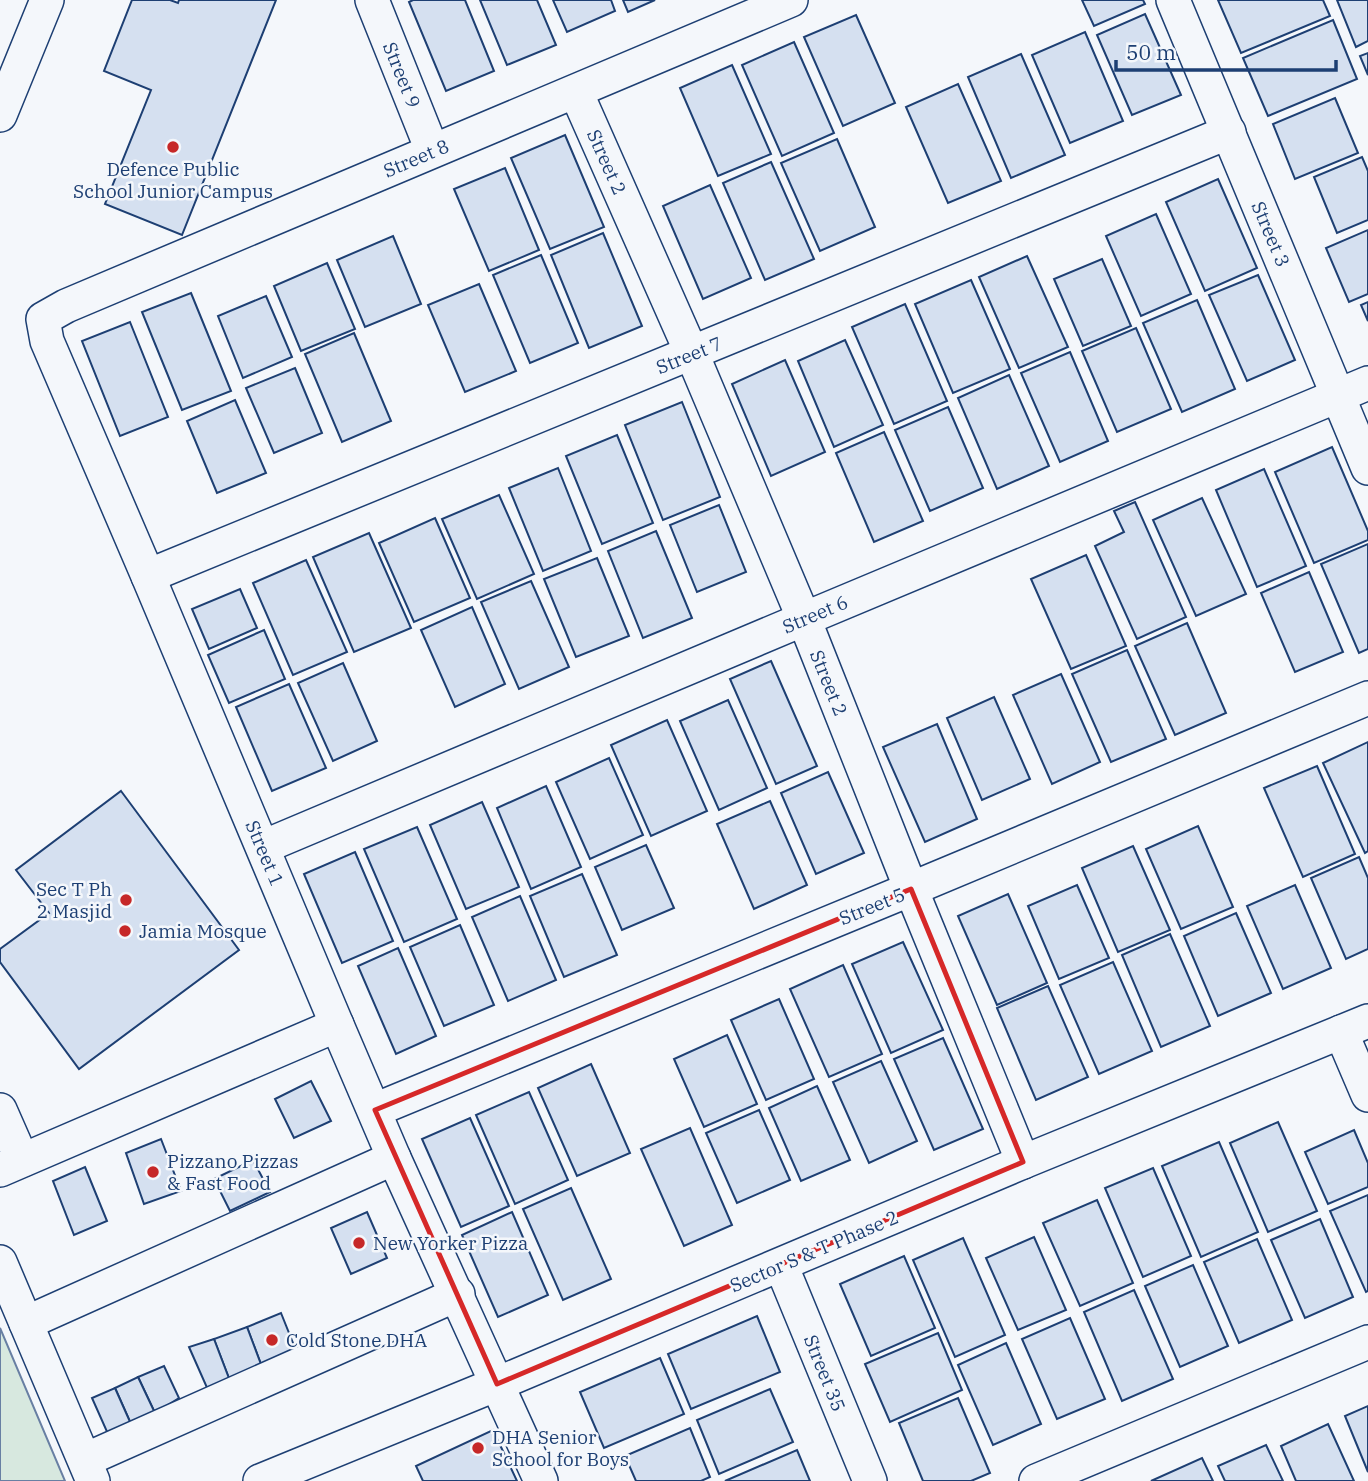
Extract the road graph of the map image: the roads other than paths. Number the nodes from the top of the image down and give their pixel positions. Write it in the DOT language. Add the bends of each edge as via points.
graph roads {
  1 [pos="47,0"];
  2 [pos="372,0"];
  3 [pos="791,0"];
  4 [pos="1173,0"];
  5 [pos="576,92"];
  6 [pos="0,115"];
  7 [pos="1229,132"];
  8 [pos="432,150"];
  9 [pos="43,319"];
  10 [pos="692,354"];
  11 [pos="1353,389"];
  12 [pos="1368,468"];
  13 [pos="148,576"];
  14 [pos="804,619"];
  15 [pos="1368,698"];
  16 [pos="263,847"];
  17 [pos="911,889"];
  18 [pos="337,1025"];
  19 [pos="1355,1027"];
  20 [pos="1368,1095"];
  21 [pos="0,1110"];
  22 [pos="375,1110"];
  23 [pos="394,1158"];
  24 [pos="1024,1162"];
  25 [pos="11,1165"];
  26 [pos="0,1262"];
  27 [pos="781,1265"];
  28 [pos="458,1294"];
  29 [pos="26,1323"];
  30 [pos="1368,1342"];
  31 [pos="497,1384"];
  32 [pos="89,1471"];
  33 [pos="260,1481"];
  34 [pos="541,1481"];
  35 [pos="870,1481"];
  36 [pos="1037,1481"];
  1 -- 6 [label="street"];
  2 -- 8 [label="street, Street 9"];
  3 -- 5 [label="street, Street 8"];
  4 -- 7 [label="street, Street 3"];
  5 -- 8 [label="street, Street 8"];
  5 -- 10 [label="street, Street 2"];
  7 -- 10 [label="street, Street 7"];
  7 -- 11 [label="street, Street 3"];
  8 -- 9 [label="street, Street 8"];
  9 -- 13 [label="street, Street 1" via="47,341"];
  10 -- 13 [label="street, Street 7"];
  10 -- 14 [label="street, Street 2"];
  11 -- 12 [label="street, Street 3"];
  11 -- 14 [label="street, Street 6"];
  13 -- 16 [label="street, Street 1"];
  14 -- 16 [label="street, Street 6"];
  14 -- 17 [label="street, Street 2"];
  15 -- 17 [label="street, Street 5"];
  16 -- 18 [label="street, Street 1"];
  17 -- 22 [label="street, Street 5"];
  17 -- 24 [label="street, Street 2"];
  18 -- 22 [label="street, Street 1"];
  18 -- 25 [label="street"];
  19 -- 20 [label="street"];
  19 -- 24 [label="street, Sector S & T Phase 2"];
  21 -- 25 [label="street"];
  22 -- 23 [label="street, Street 1"];
  23 -- 28 [label="street, Street 1"];
  23 -- 29 [label="street"];
  24 -- 27 [label="street, Sector S & T Phase 2"];
  26 -- 29 [label="street"];
  27 -- 31 [label="street, Sector S & T Phase 2"];
  27 -- 35 [label="street, Street 35"];
  28 -- 31 [label="street, Street 1"];
  28 -- 32 [label="street"];
  29 -- 32 [label="street"];
  30 -- 36 [label="street"];
  31 -- 33 [label="street, Sector S & T Phase 2"];
  31 -- 34 [label="street, Street 1"];
}
